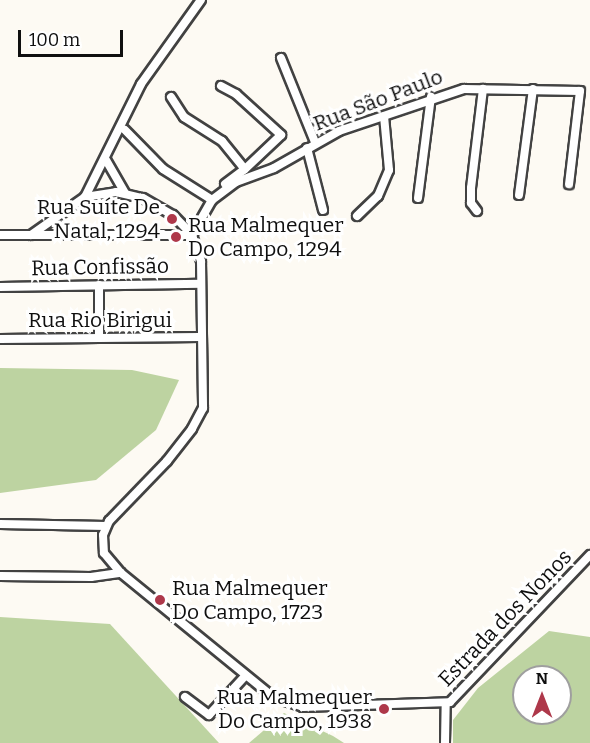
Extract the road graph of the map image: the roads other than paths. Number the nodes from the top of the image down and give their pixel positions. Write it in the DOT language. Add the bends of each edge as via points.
graph roads {
  1 [pos="201,0"];
  2 [pos="281,58"];
  3 [pos="221,86"];
  4 [pos="483,89"];
  5 [pos="533,89"];
  6 [pos="171,97"];
  7 [pos="431,97"];
  8 [pos="384,116"];
  9 [pos="125,130"];
  10 [pos="315,142"];
  11 [pos="307,148"];
  12 [pos="106,160"];
  13 [pos="245,169"];
  14 [pos="569,184"];
  15 [pos="225,189"];
  16 [pos="125,193"];
  17 [pos="519,195"];
  18 [pos="85,196"];
  19 [pos="418,198"];
  20 [pos="212,200"];
  21 [pos="322,210"];
  22 [pos="477,212"];
  23 [pos="357,216"];
  24 [pos="181,220"];
  25 [pos="174,233"];
  26 [pos="0,235"];
  27 [pos="31,235"];
  28 [pos="192,235"];
  29 [pos="201,284"];
  30 [pos="99,285"];
  31 [pos="0,287"];
  32 [pos="99,337"];
  33 [pos="200,337"];
  34 [pos="0,339"];
  35 [pos="0,524"];
  36 [pos="106,526"];
  37 [pos="590,555"];
  38 [pos="121,573"];
  39 [pos="0,576"];
  40 [pos="246,675"];
  41 [pos="185,697"];
  42 [pos="446,704"];
  43 [pos="445,743"];
  1 -- 12 [label="street" via="141,84"];
  2 -- 10 [label="street"];
  3 -- 13 [label="street" via="236,94 281,135"];
  4 -- 5 [label="street, Rua São Paulo"];
  4 -- 7 [label="street, Rua São Paulo"];
  4 -- 22 [label="street" via="471,188 471,203"];
  5 -- 14 [label="street, Rua São Paulo" via="577,89 582,95"];
  5 -- 17 [label="street"];
  6 -- 13 [label="street" via="184,117 222,141"];
  7 -- 8 [label="street, Rua São Paulo"];
  7 -- 19 [label="street"];
  8 -- 10 [label="street, Rua São Paulo"];
  8 -- 23 [label="street" via="389,170 378,196"];
  9 -- 20 [label="street" via="163,169"];
  10 -- 11 [label="street, Rua São Paulo"];
  11 -- 15 [label="street, Rua São Paulo" via="274,168"];
  11 -- 21 [label="street"];
  12 -- 16 [label="street"];
  12 -- 18 [label="street"];
  13 -- 15 [label="street" via="225,183"];
  15 -- 20 [label="street, Rua São Paulo"];
  16 -- 18 [label="street"];
  16 -- 24 [label="street"];
  18 -- 27 [label="street"];
  20 -- 28 [label="street, Rua São Paulo"];
  24 -- 25 [label="street"];
  24 -- 28 [label="street"];
  25 -- 27 [label="street"];
  25 -- 28 [label="street"];
  26 -- 27 [label="street"];
  28 -- 29 [label="street" via="200,253"];
  29 -- 30 [label="street, Rua Confissão"];
  29 -- 33 [label="street"];
  30 -- 31 [label="street, Rua Confissão"];
  30 -- 32 [label="street"];
  32 -- 33 [label="street, Rua Rio Birigui"];
  32 -- 34 [label="street, Rua Rio Birigui"];
  33 -- 36 [label="street" via="204,401 201,414 167,461"];
  35 -- 36 [label="street"];
  36 -- 38 [label="street" via="104,553"];
  37 -- 42 [label="street, Estrada dos Nonos" via="457,697"];
  38 -- 39 [label="street" via="91,577"];
  38 -- 40 [label="street"];
  40 -- 41 [label="street" via="209,715"];
  40 -- 42 [label="street" via="273,697 292,705"];
  42 -- 43 [label="street"];
}
